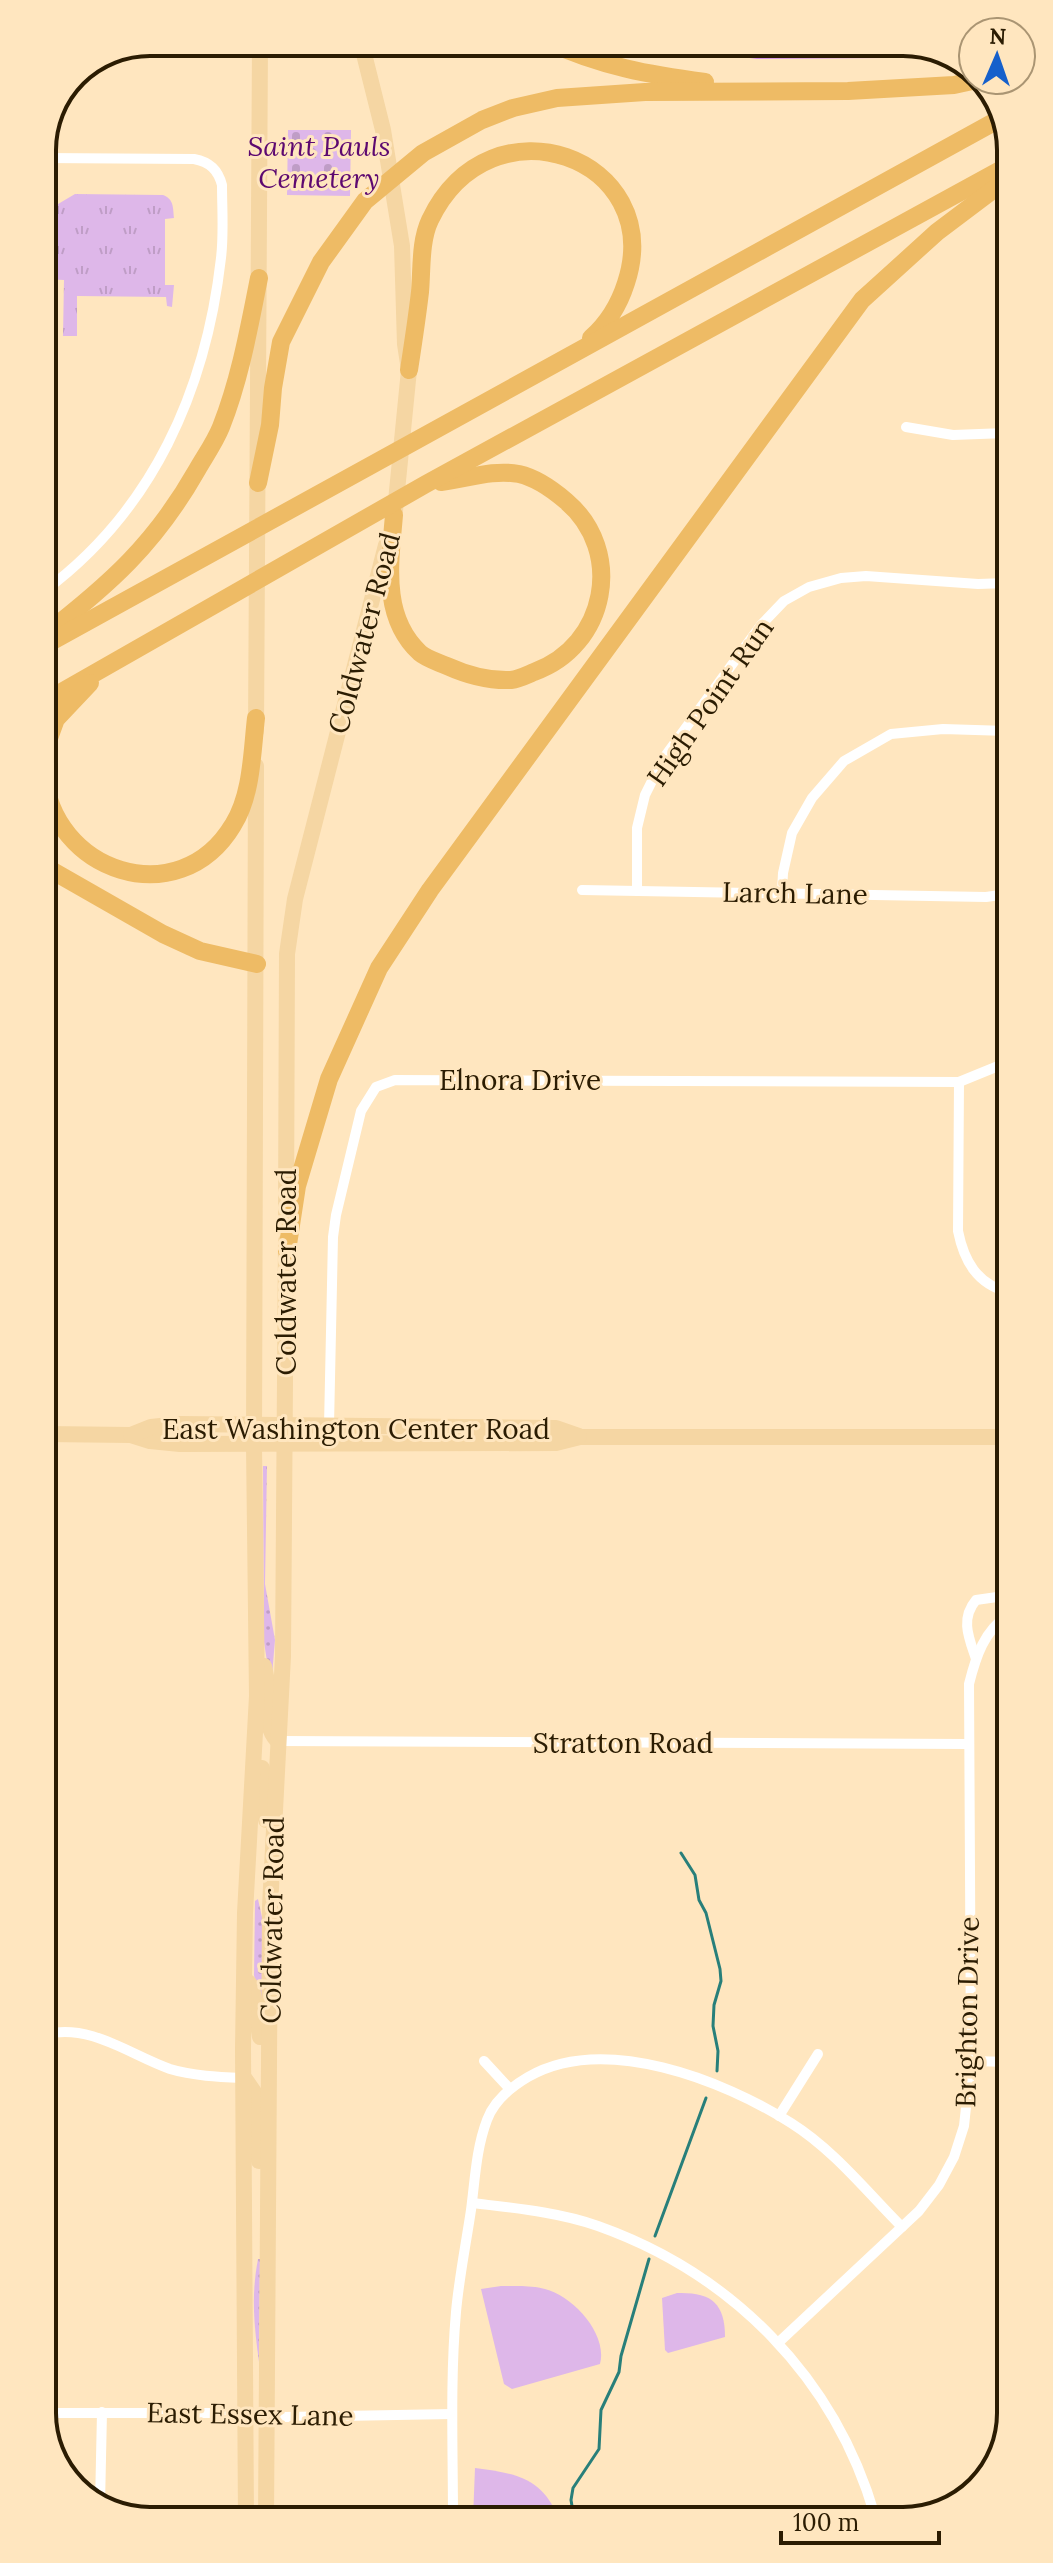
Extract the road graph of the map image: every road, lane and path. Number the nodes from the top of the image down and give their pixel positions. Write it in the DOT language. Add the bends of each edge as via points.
graph roads {
  1 [pos="260,56"];
  2 [pos="364,56"];
  3 [pos="579,56"];
  4 [pos="957,84"];
  5 [pos="795,91"];
  6 [pos="993,123"];
  7 [pos="56,158"];
  8 [pos="997,172"];
  9 [pos="997,187"];
  10 [pos="259,278"];
  11 [pos="566,358"];
  12 [pos="409,370"];
  13 [pos="906,427"];
  14 [pos="997,433"];
  15 [pos="258,483"];
  16 [pos="426,484"];
  17 [pos="394,515"];
  18 [pos="386,568"];
  19 [pos="56,580"];
  20 [pos="997,583"];
  21 [pos="56,626"];
  22 [pos="56,639"];
  23 [pos="123,657"];
  24 [pos="56,695"];
  25 [pos="256,718"];
  26 [pos="56,719"];
  27 [pos="997,731"];
  28 [pos="56,815"];
  29 [pos="56,873"];
  30 [pos="582,890"];
  31 [pos="637,891"];
  32 [pos="782,892"];
  33 [pos="997,895"];
  34 [pos="257,964"];
  35 [pos="997,1066"];
  36 [pos="959,1082"];
  37 [pos="287,1251"];
  38 [pos="997,1289"];
  39 [pos="255,1425"];
  40 [pos="286,1426"];
  41 [pos="329,1426"];
  42 [pos="56,1434"];
  43 [pos="131,1435"];
  44 [pos="580,1437"];
  45 [pos="997,1437"];
  46 [pos="254,1445"];
  47 [pos="285,1446"];
  48 [pos="997,1597"];
  49 [pos="997,1625"];
  50 [pos="256,1644"];
  51 [pos="976,1659"];
  52 [pos="254,1741"];
  53 [pos="279,1741"];
  54 [pos="968,1744"];
  55 [pos="273,1837"];
  56 [pos="244,1978"];
  57 [pos="56,2033"];
  58 [pos="818,2054"];
  59 [pos="484,2061"];
  60 [pos="971,2061"];
  61 [pos="997,2062"];
  62 [pos="244,2078"];
  63 [pos="269,2079"];
  64 [pos="509,2088"];
  65 [pos="779,2116"];
  66 [pos="245,2170"];
  67 [pos="268,2194"];
  68 [pos="472,2203"];
  69 [pos="902,2227"];
  70 [pos="268,2239"];
  71 [pos="244,2326"];
  72 [pos="779,2342"];
  73 [pos="102,2412"];
  74 [pos="56,2413"];
  75 [pos="245,2414"];
  76 [pos="452,2414"];
  77 [pos="267,2415"];
  78 [pos="100,2492"];
  79 [pos="246,2507"];
  80 [pos="255,2507"];
  81 [pos="266,2507"];
  82 [pos="453,2507"];
  83 [pos="872,2507"];
  1 -- 10 [label="main road, Coldwater Road"];
  2 -- 12 [label="main road, Coldwater Road" via="400,224"];
  3 -- 5 [label="highway" via="637,73"];
  4 -- 5 [label="highway"];
  5 -- 15 [label="highway" via="557,98 482,120 423,153 365,201 321,262 281,342"];
  6 -- 11 [label="highway"];
  7 -- 19 [label="street" via="194,159 213,167 222,185 222,254 215,305 197,379 171,442 131,504"];
  8 -- 16 [label="highway"];
  9 -- 37 [label="highway" via="862,300 430,890 379,968 329,1079 297,1186"];
  10 -- 15 [label="main road, Coldwater Road"];
  10 -- 21 [label="highway" via="244,355 221,429 146,546 104,589"];
  11 -- 12 [label="highway" via="606,325 623,295 632,265 630,230 620,199 598,174 569,156 539,149 503,153 475,167 450,190 430,221"];
  11 -- 22 [label="highway"];
  12 -- 17 [label="main road, Coldwater Road"];
  13 -- 14 [label="street" via="953,435"];
  15 -- 25 [label="main road, Coldwater Road"];
  16 -- 18 [label="highway" via="486,473 519,474 548,486 571,505 592,531 600,565 601,595 592,623 574,648 549,667 513,680 471,677 422,655 407,637 395,616"];
  16 -- 23 [label="highway"];
  17 -- 18 [label="highway"];
  18 -- 37 [label="main road, Coldwater Road" via="295,899 287,954"];
  20 -- 31 [label="street, High Point Run" via="841,578 784,601 663,759 645,795 637,828"];
  23 -- 24 [label="highway"];
  23 -- 26 [label="highway"];
  25 -- 28 [label="highway" via="247,789 234,824 215,849 189,864 159,874 119,872 89,856 62,829"];
  25 -- 34 [label="main road, Coldwater Road"];
  27 -- 32 [label="street" via="891,734 844,761 812,798 792,833"];
  29 -- 34 [label="highway" via="200,951"];
  30 -- 31 [label="street, Larch Lane"];
  31 -- 32 [label="street, Larch Lane"];
  32 -- 33 [label="street, Larch Lane"];
  34 -- 39 [label="main road, Coldwater Road"];
  35 -- 36 [label="street, Elnora Drive"];
  36 -- 38 [label="street" via="958,1231 974,1273"];
  36 -- 41 [label="street, Elnora Drive" via="395,1080 376,1087 361,1111 333,1237"];
  37 -- 40 [label="main road, Coldwater Road"];
  39 -- 40 [label="main road, East Washington Center Road"];
  39 -- 43 [label="main road, East Washington Center Road" via="179,1424"];
  39 -- 46 [label="main road, Coldwater Road"];
  40 -- 41 [label="main road, East Washington Center Road"];
  40 -- 47 [label="main road, Coldwater Road"];
  41 -- 44 [label="main road, East Washington Center Road" via="556,1428"];
  42 -- 43 [label="main road, East Washington Center Road"];
  43 -- 46 [label="main road, East Washington Center Road" via="180,1444"];
  44 -- 45 [label="main road, East Washington Center Road"];
  44 -- 47 [label="main road, East Washington Center Road" via="556,1443"];
  46 -- 47 [label="main road, East Washington Center Road"];
  46 -- 50 [label="main road, Coldwater Road"];
  47 -- 53 [label="main road, Coldwater Road"];
  48 -- 51 [label="street, Brighton Drive" via="976,1600 967,1612"];
  49 -- 51 [label="street, Brighton Drive"];
  50 -- 52 [label="main road, Coldwater Road"];
  50 -- 53 [label="main road" via="270,1696 268,1722"];
  51 -- 54 [label="street, Brighton Drive" via="969,1684"];
  52 -- 55 [label="main road" via="261,1752 267,1829"];
  52 -- 56 [label="main road, Coldwater Road"];
  53 -- 54 [label="street, Stratton Road"];
  53 -- 55 [label="main road, Coldwater Road"];
  54 -- 60 [label="street, Brighton Drive"];
  55 -- 63 [label="main road, Coldwater Road"];
  56 -- 62 [label="main road, Coldwater Road"];
  56 -- 63 [label="main road" via="252,1987 261,2061"];
  57 -- 62 [label="street" via="110,2041 172,2069"];
  58 -- 65 [label="street"];
  59 -- 64 [label="street"];
  60 -- 61 [label="street"];
  60 -- 69 [label="street, Brighton Drive" via="964,2126 954,2157 939,2185"];
  62 -- 66 [label="main road, Coldwater Road"];
  62 -- 67 [label="main road" via="256,2100 258,2155"];
  63 -- 67 [label="main road, Coldwater Road"];
  64 -- 65 [label="street" via="540,2070 578,2060 631,2062 687,2074"];
  64 -- 68 [label="street" via="488,2118"];
  65 -- 69 [label="street" via="840,2163"];
  66 -- 70 [label="main road" via="253,2175 259,2225"];
  66 -- 71 [label="main road, Coldwater Road"];
  67 -- 70 [label="main road, Coldwater Road"];
  68 -- 72 [label="street" via="597,2226 678,2263 736,2302"];
  68 -- 76 [label="street" via="456,2312"];
  69 -- 72 [label="street, Brighton Drive"];
  70 -- 77 [label="main road, Coldwater Road"];
  71 -- 75 [label="main road, Coldwater Road"];
  71 -- 77 [label="main road" via="251,2335 259,2403"];
  72 -- 83 [label="street" via="825,2402 864,2478"];
  73 -- 74 [label="street, East Essex Lane"];
  73 -- 75 [label="street, East Essex Lane"];
  73 -- 78 [label="street"];
  75 -- 77 [label="street, East Essex Lane"];
  75 -- 79 [label="main road, Coldwater Road"];
  75 -- 80 [label="main road" via="256,2433"];
  76 -- 77 [label="street, East Essex Lane"];
  76 -- 82 [label="street"];
  77 -- 81 [label="main road, Coldwater Road"];
}
